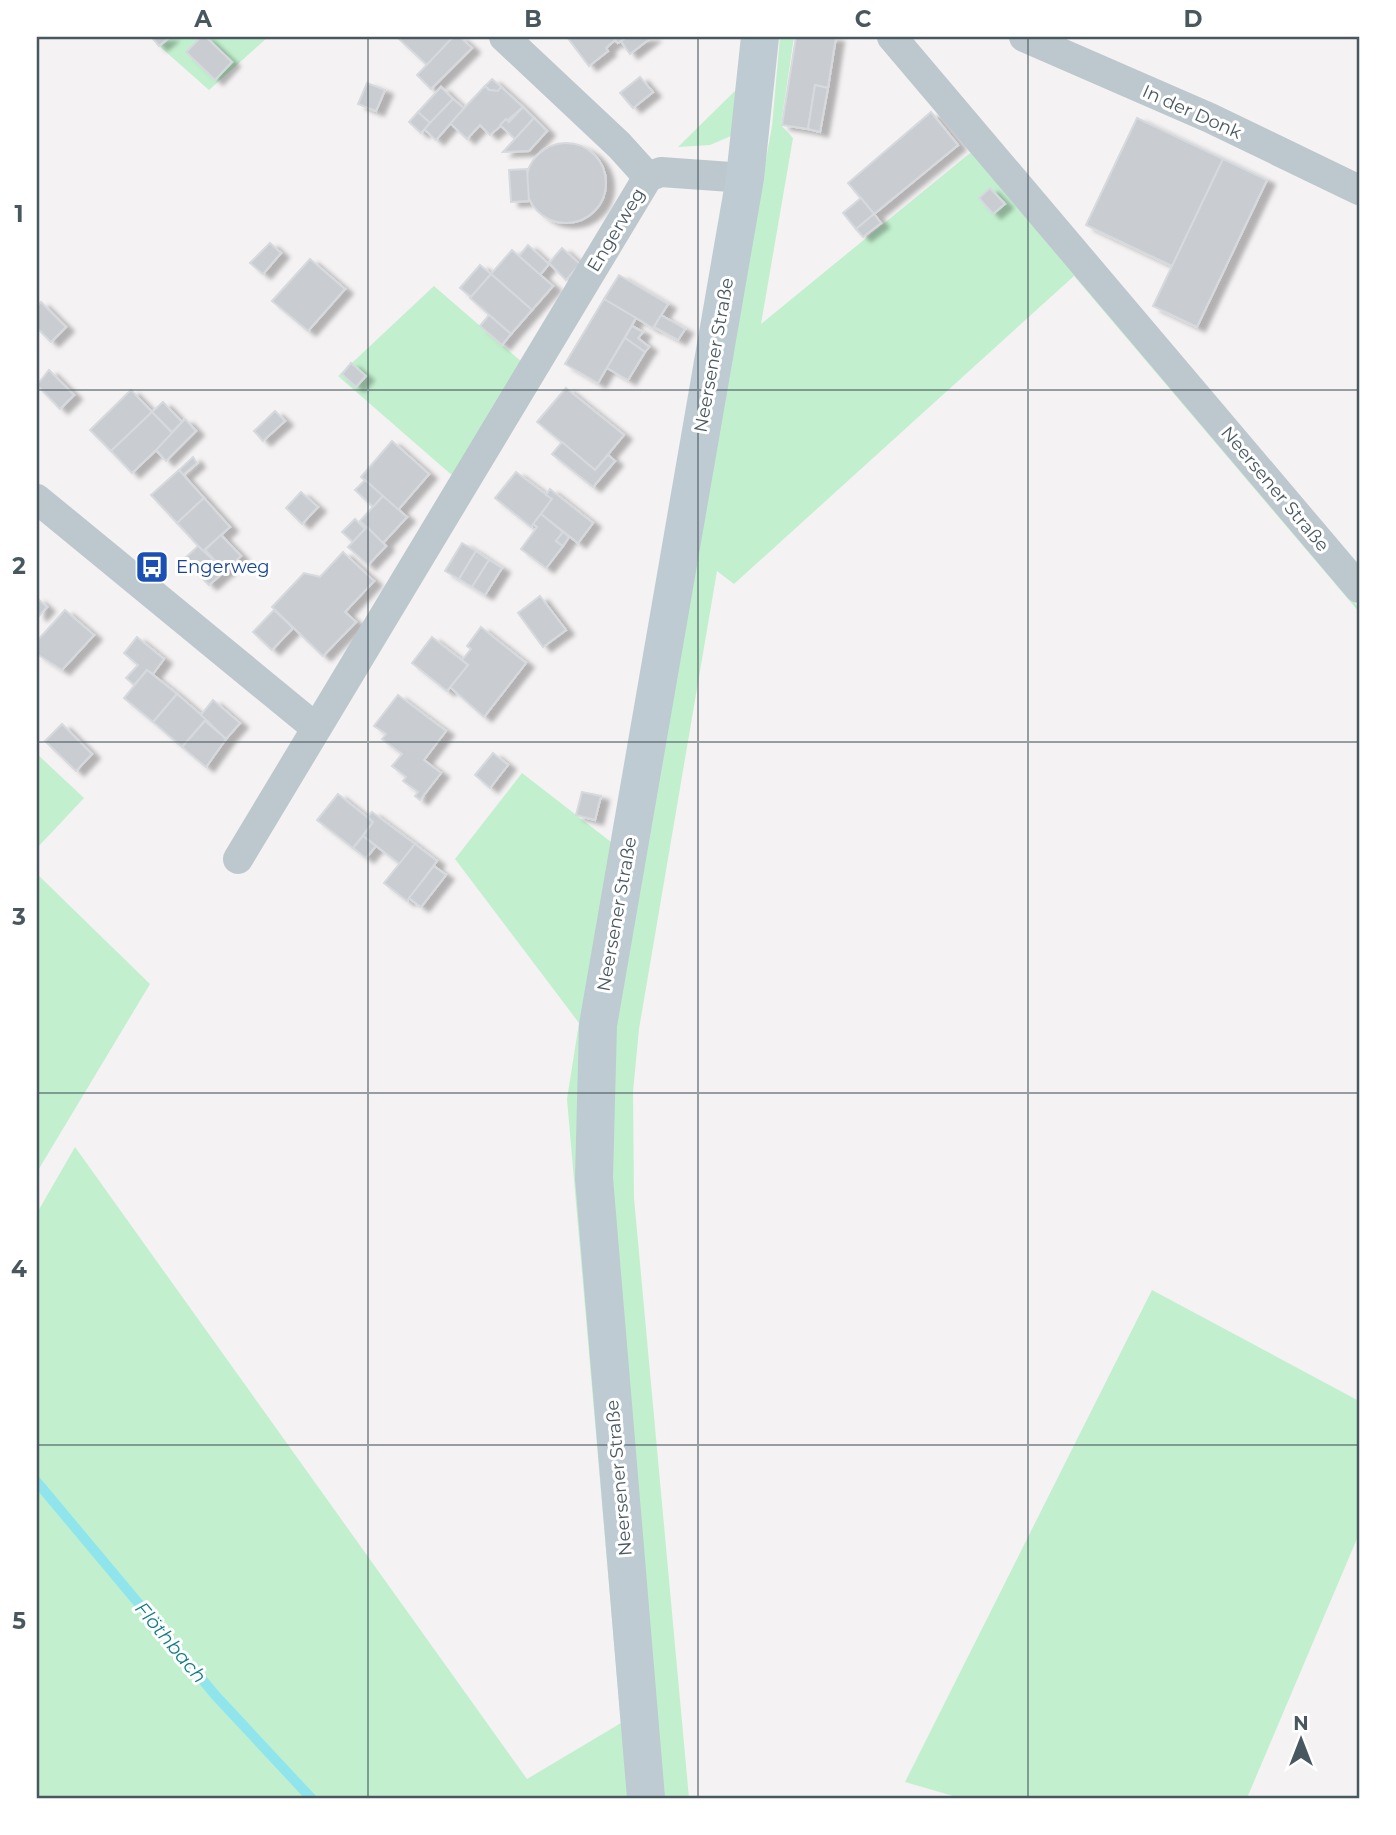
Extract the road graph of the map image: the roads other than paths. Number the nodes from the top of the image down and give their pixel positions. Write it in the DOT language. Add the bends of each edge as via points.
graph roads {
  1 [pos="504,37"];
  2 [pos="760,37"];
  3 [pos="892,37"];
  4 [pos="1024,37"];
  5 [pos="648,177"];
  6 [pos="745,178"];
  7 [pos="1359,190"];
  8 [pos="37,499"];
  9 [pos="1359,588"];
  10 [pos="316,728"];
  11 [pos="238,859"];
  12 [pos="646,1798"];
  1 -- 5 [label="street, Engerweg"];
  2 -- 6 [label="street, Neersener Straße"];
  3 -- 9 [label="street, Neersener Straße"];
  4 -- 7 [label="street, In der Donk" via="1210,118"];
  5 -- 6 [label="street, Engerweg" via="661,172"];
  5 -- 10 [label="street, Engerweg"];
  6 -- 12 [label="street, Neersener Straße" via="598,1025 594,1178"];
  8 -- 10 [label="street"];
  10 -- 11 [label="street, Engerweg"];
}
